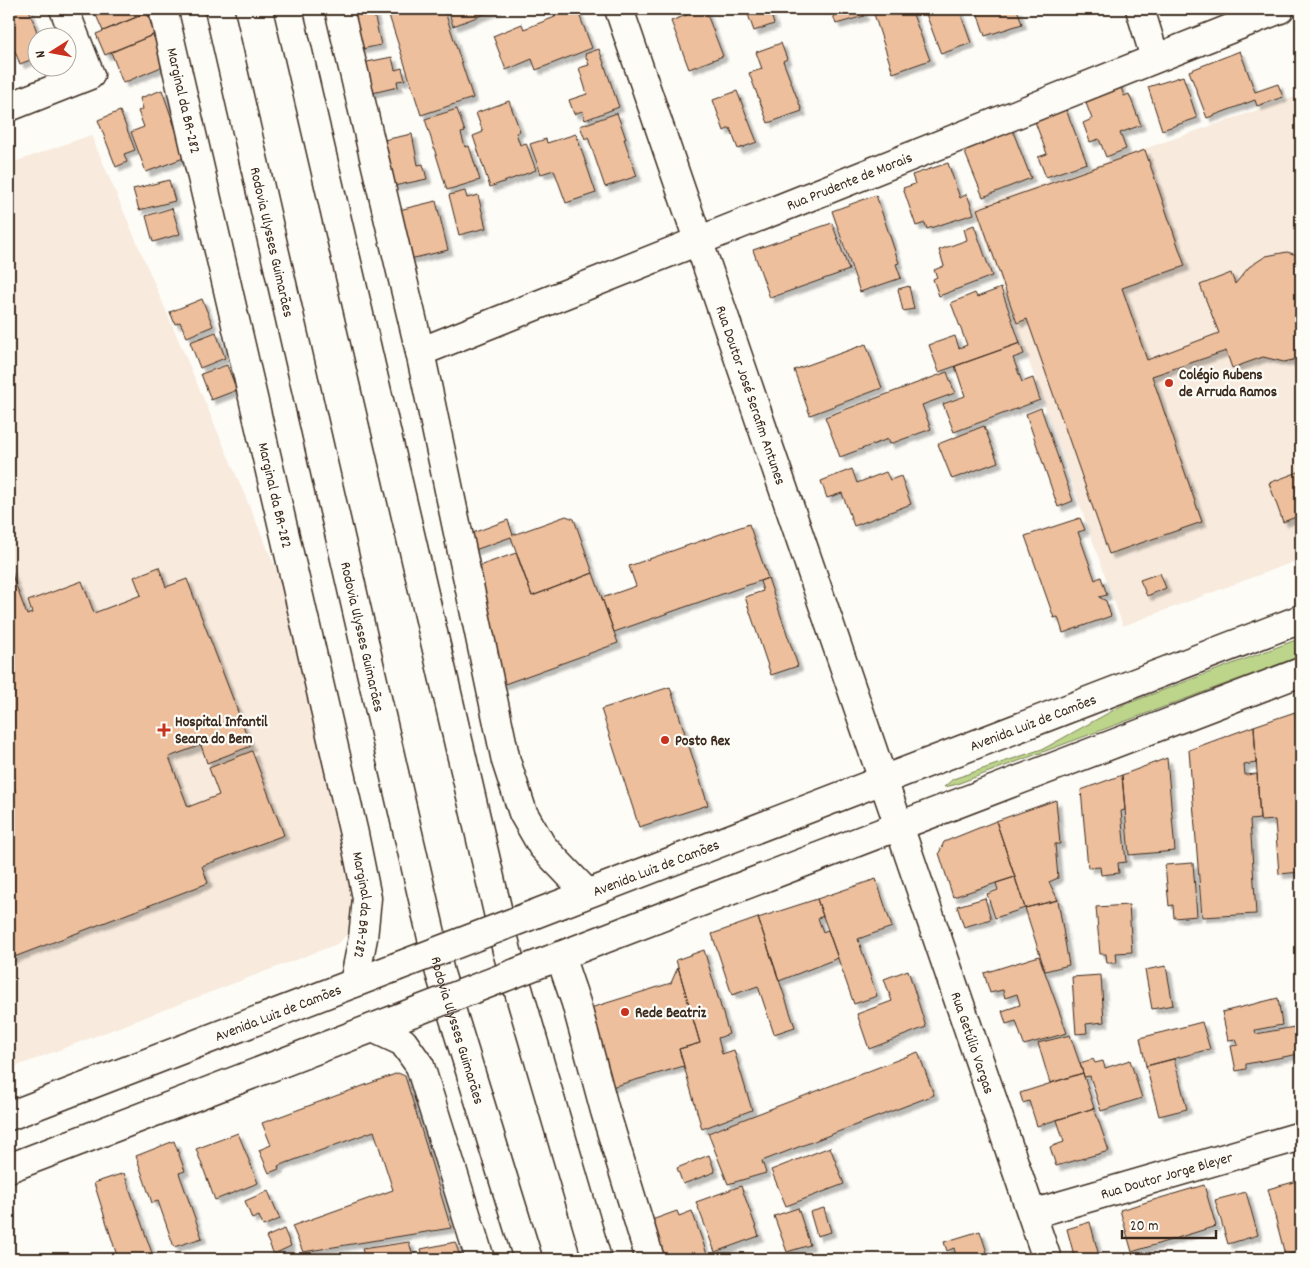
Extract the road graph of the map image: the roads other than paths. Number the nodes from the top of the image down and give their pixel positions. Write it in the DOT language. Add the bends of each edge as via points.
graph roads {
  1 [pos="64,9"];
  2 [pos="162,9"];
  3 [pos="219,9"];
  4 [pos="288,9"];
  5 [pos="339,9"];
  6 [pos="619,9"];
  7 [pos="1140,9"];
  8 [pos="1280,9"];
  9 [pos="1156,58"];
  10 [pos="9,106"];
  11 [pos="698,241"];
  12 [pos="420,352"];
  13 [pos="1301,619"];
  14 [pos="1301,672"];
  15 [pos="883,780"];
  16 [pos="899,826"];
  17 [pos="587,893"];
  18 [pos="552,959"];
  19 [pos="354,983"];
  20 [pos="373,1028"];
  21 [pos="9,1116"];
  22 [pos="1301,1136"];
  23 [pos="9,1168"];
  24 [pos="1032,1214"];
  25 [pos="480,1259"];
  26 [pos="528,1259"];
  27 [pos="597,1259"];
  28 [pos="650,1259"];
  29 [pos="1047,1259"];
  1 -- 10 [label="main road" via="90,75"];
  2 -- 19 [label="main road, Marginal da BR-282" via="358,852 367,898"];
  3 -- 26 [label="main road, Rodovia Ulysses Guimarães" via="440,973"];
  4 -- 27 [label="main road" via="507,951"];
  5 -- 12 [label="main road"];
  6 -- 11 [label="main road, Rua Doutor José Serafim Antunes"];
  7 -- 9 [label="main road"];
  8 -- 9 [label="main road, Rua Prudente de Morais"];
  9 -- 11 [label="main road, Rua Prudente de Morais"];
  11 -- 12 [label="main road, Rua Prudente de Morais"];
  11 -- 15 [label="main road, Rua Doutor José Serafim Antunes"];
  12 -- 17 [label="main road" via="506,761 523,813 542,846"];
  13 -- 15 [label="main road, Avenida Luiz de Camões"];
  14 -- 16 [label="main road"];
  15 -- 16 [label="main road, Rua Doutor José Serafim Antunes"];
  15 -- 17 [label="main road, Avenida Luiz de Camões"];
  16 -- 18 [label="main road"];
  16 -- 24 [label="main road, Rua Getúlio Vargas"];
  17 -- 19 [label="main road, Avenida Luiz de Camões, bridge"];
  18 -- 20 [label="main road, bridge"];
  18 -- 28 [label="main road" via="576,1003"];
  19 -- 21 [label="main road, Avenida Luiz de Camões"];
  20 -- 23 [label="main road"];
  20 -- 25 [label="main road" via="404,1042 420,1066"];
  22 -- 24 [label="main road, Rua Doutor Jorge Bleyer"];
  24 -- 29 [label="main road, Rua Getúlio Vargas"];
}
